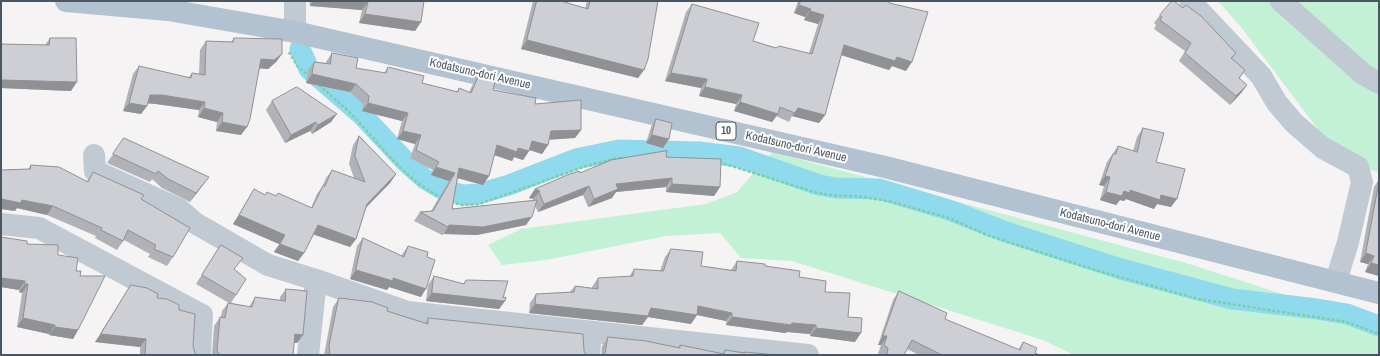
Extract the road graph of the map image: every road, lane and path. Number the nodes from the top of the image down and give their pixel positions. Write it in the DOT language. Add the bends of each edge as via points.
graph roads {
  1 [pos="66,1"];
  2 [pos="294,1"];
  3 [pos="1190,1"];
  4 [pos="1281,1"];
  5 [pos="295,32"];
  6 [pos="310,77"];
  7 [pos="316,82"];
  8 [pos="1379,83"];
  9 [pos="94,155"];
  10 [pos="630,158"];
  11 [pos="714,161"];
  12 [pos="1,224"];
  13 [pos="316,280"];
  14 [pos="1336,282"];
  15 [pos="1379,293"];
  16 [pos="591,332"];
  17 [pos="1379,334"];
  18 [pos="200,355"];
  19 [pos="308,355"];
  20 [pos="589,355"];
  21 [pos="808,355"];
  1 -- 5 [label="main road, Kodatsuno-dori Avenue / 10" via="168,10"];
  2 -- 5 [label="street"];
  3 -- 14 [label="street" via="1260,76 1294,123 1323,148 1358,167 1362,182"];
  4 -- 8 [label="street" via="1362,74"];
  5 -- 6 [label="path" via="288,50 298,67"];
  5 -- 14 [label="main road, Kodatsuno-dori Avenue / 10" via="885,167"];
  7 -- 10 [label="path" via="356,118 401,168 434,194 462,205 479,204 586,166 617,158"];
  9 -- 13 [label="street" via="95,170 179,209 195,223 268,265"];
  11 -- 17 [label="path" via="814,192 865,197 949,218 987,235 1095,270 1198,298 1347,322"];
  12 -- 18 [label="street" via="39,228 202,315"];
  13 -- 16 [label="street" via="408,312"];
  13 -- 19 [label="street"];
  14 -- 15 [label="main road, Kodatsuno-dori Avenue / 10"];
  16 -- 20 [label="street"];
  16 -- 21 [label="street"];
}
